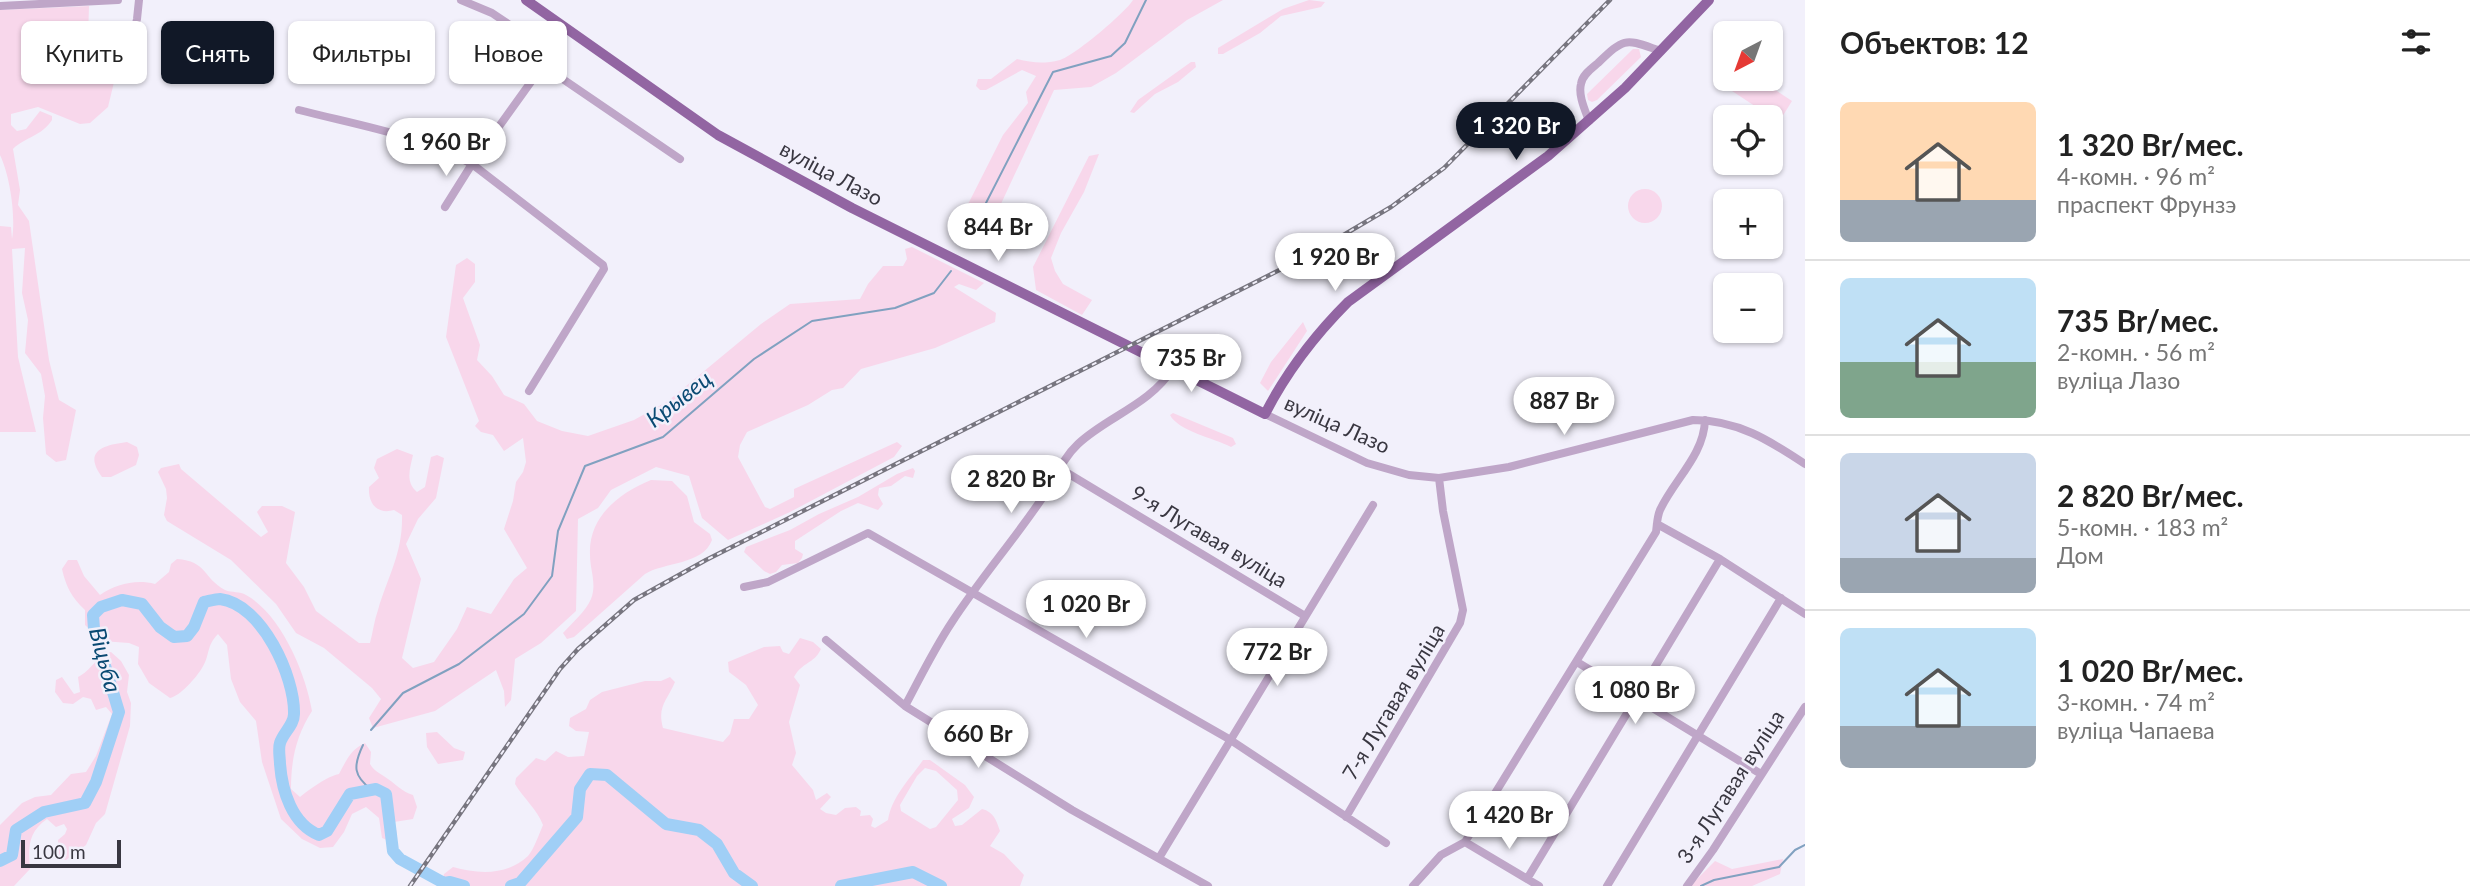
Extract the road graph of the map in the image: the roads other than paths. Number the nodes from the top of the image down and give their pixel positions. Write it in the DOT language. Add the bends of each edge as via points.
graph roads {
  1 [pos="118,0"];
  2 [pos="139,0"];
  3 [pos="461,0"];
  4 [pos="526,0"];
  5 [pos="1709,0"];
  6 [pos="6,4"];
  7 [pos="137,21"];
  8 [pos="504,21"];
  9 [pos="1661,51"];
  10 [pos="567,82"];
  11 [pos="529,84"];
  12 [pos="299,110"];
  13 [pos="1589,121"];
  14 [pos="680,159"];
  15 [pos="472,164"];
  16 [pos="445,207"];
  17 [pos="1173,368"];
  18 [pos="529,391"];
  19 [pos="1265,414"];
  20 [pos="1705,420"];
  21 [pos="1805,464"];
  22 [pos="1059,468"];
  23 [pos="1439,478"];
  24 [pos="1373,505"];
  25 [pos="1657,524"];
  26 [pos="1720,559"];
  27 [pos="744,587"];
  28 [pos="972,592"];
  29 [pos="1781,598"];
  30 [pos="1805,614"];
  31 [pos="1305,616"];
  32 [pos="826,640"];
  33 [pos="1577,662"];
  34 [pos="1636,697"];
  35 [pos="905,706"];
  36 [pos="1805,708"];
  37 [pos="1698,734"];
  38 [pos="1229,739"];
  39 [pos="1761,774"];
  40 [pos="1346,817"];
  41 [pos="1465,842"];
  42 [pos="1386,843"];
  43 [pos="1158,858"];
  44 [pos="1527,879"];
  45 [pos="1208,886"];
  46 [pos="1413,886"];
  47 [pos="1539,886"];
  48 [pos="1606,886"];
  49 [pos="1687,886"];
  1 -- 6 [label="street"];
  2 -- 7 [label="street"];
  3 -- 8 [label="street"];
  4 -- 17 [label="main road, вуліца Лазо" via="742,149"];
  5 -- 9 [label="main road"];
  9 -- 13 [label="main road"];
  9 -- 13 [label="street" via="1633,42 1618,43 1585,75 1581,96"];
  10 -- 14 [label="street"];
  11 -- 15 [label="street"];
  12 -- 15 [label="street" via="429,143"];
  13 -- 19 [label="main road" via="1500,193 1348,302 1302,353"];
  15 -- 16 [label="street"];
  15 -- 18 [label="street" via="603,264"];
  17 -- 19 [label="main road, вуліца Лазо"];
  17 -- 22 [label="street" via="1134,408 1077,445"];
  19 -- 23 [label="street, вуліца Лазо" via="1367,463"];
  20 -- 21 [label="street, вуліца Лазо" via="1751,431"];
  20 -- 23 [label="street, вуліца Лазо" via="1676,423 1482,473"];
  20 -- 25 [label="street" via="1702,439 1659,512"];
  22 -- 28 [label="street"];
  22 -- 31 [label="street, 9-я Лугавая вуліца"];
  23 -- 40 [label="street, 7-я Лугавая вуліца" via="1463,610 1460,623"];
  24 -- 31 [label="street"];
  25 -- 26 [label="street"];
  25 -- 33 [label="street" via="1656,533"];
  26 -- 29 [label="street"];
  26 -- 34 [label="street"];
  27 -- 28 [label="street" via="768,582 868,533"];
  28 -- 35 [label="street"];
  28 -- 38 [label="street"];
  29 -- 30 [label="street"];
  29 -- 37 [label="street"];
  31 -- 38 [label="street"];
  32 -- 35 [label="street"];
  33 -- 34 [label="street"];
  33 -- 41 [label="street"];
  34 -- 37 [label="street"];
  34 -- 44 [label="street"];
  35 -- 43 [label="street"];
  36 -- 39 [label="street, 3-я Лугавая вуліца"];
  37 -- 39 [label="street"];
  37 -- 48 [label="street"];
  38 -- 40 [label="street"];
  38 -- 43 [label="street"];
  39 -- 49 [label="street, 3-я Лугавая вуліца"];
  40 -- 42 [label="street"];
  41 -- 44 [label="street"];
  41 -- 46 [label="street" via="1441,855"];
  43 -- 45 [label="street"];
  44 -- 47 [label="street"];
}
